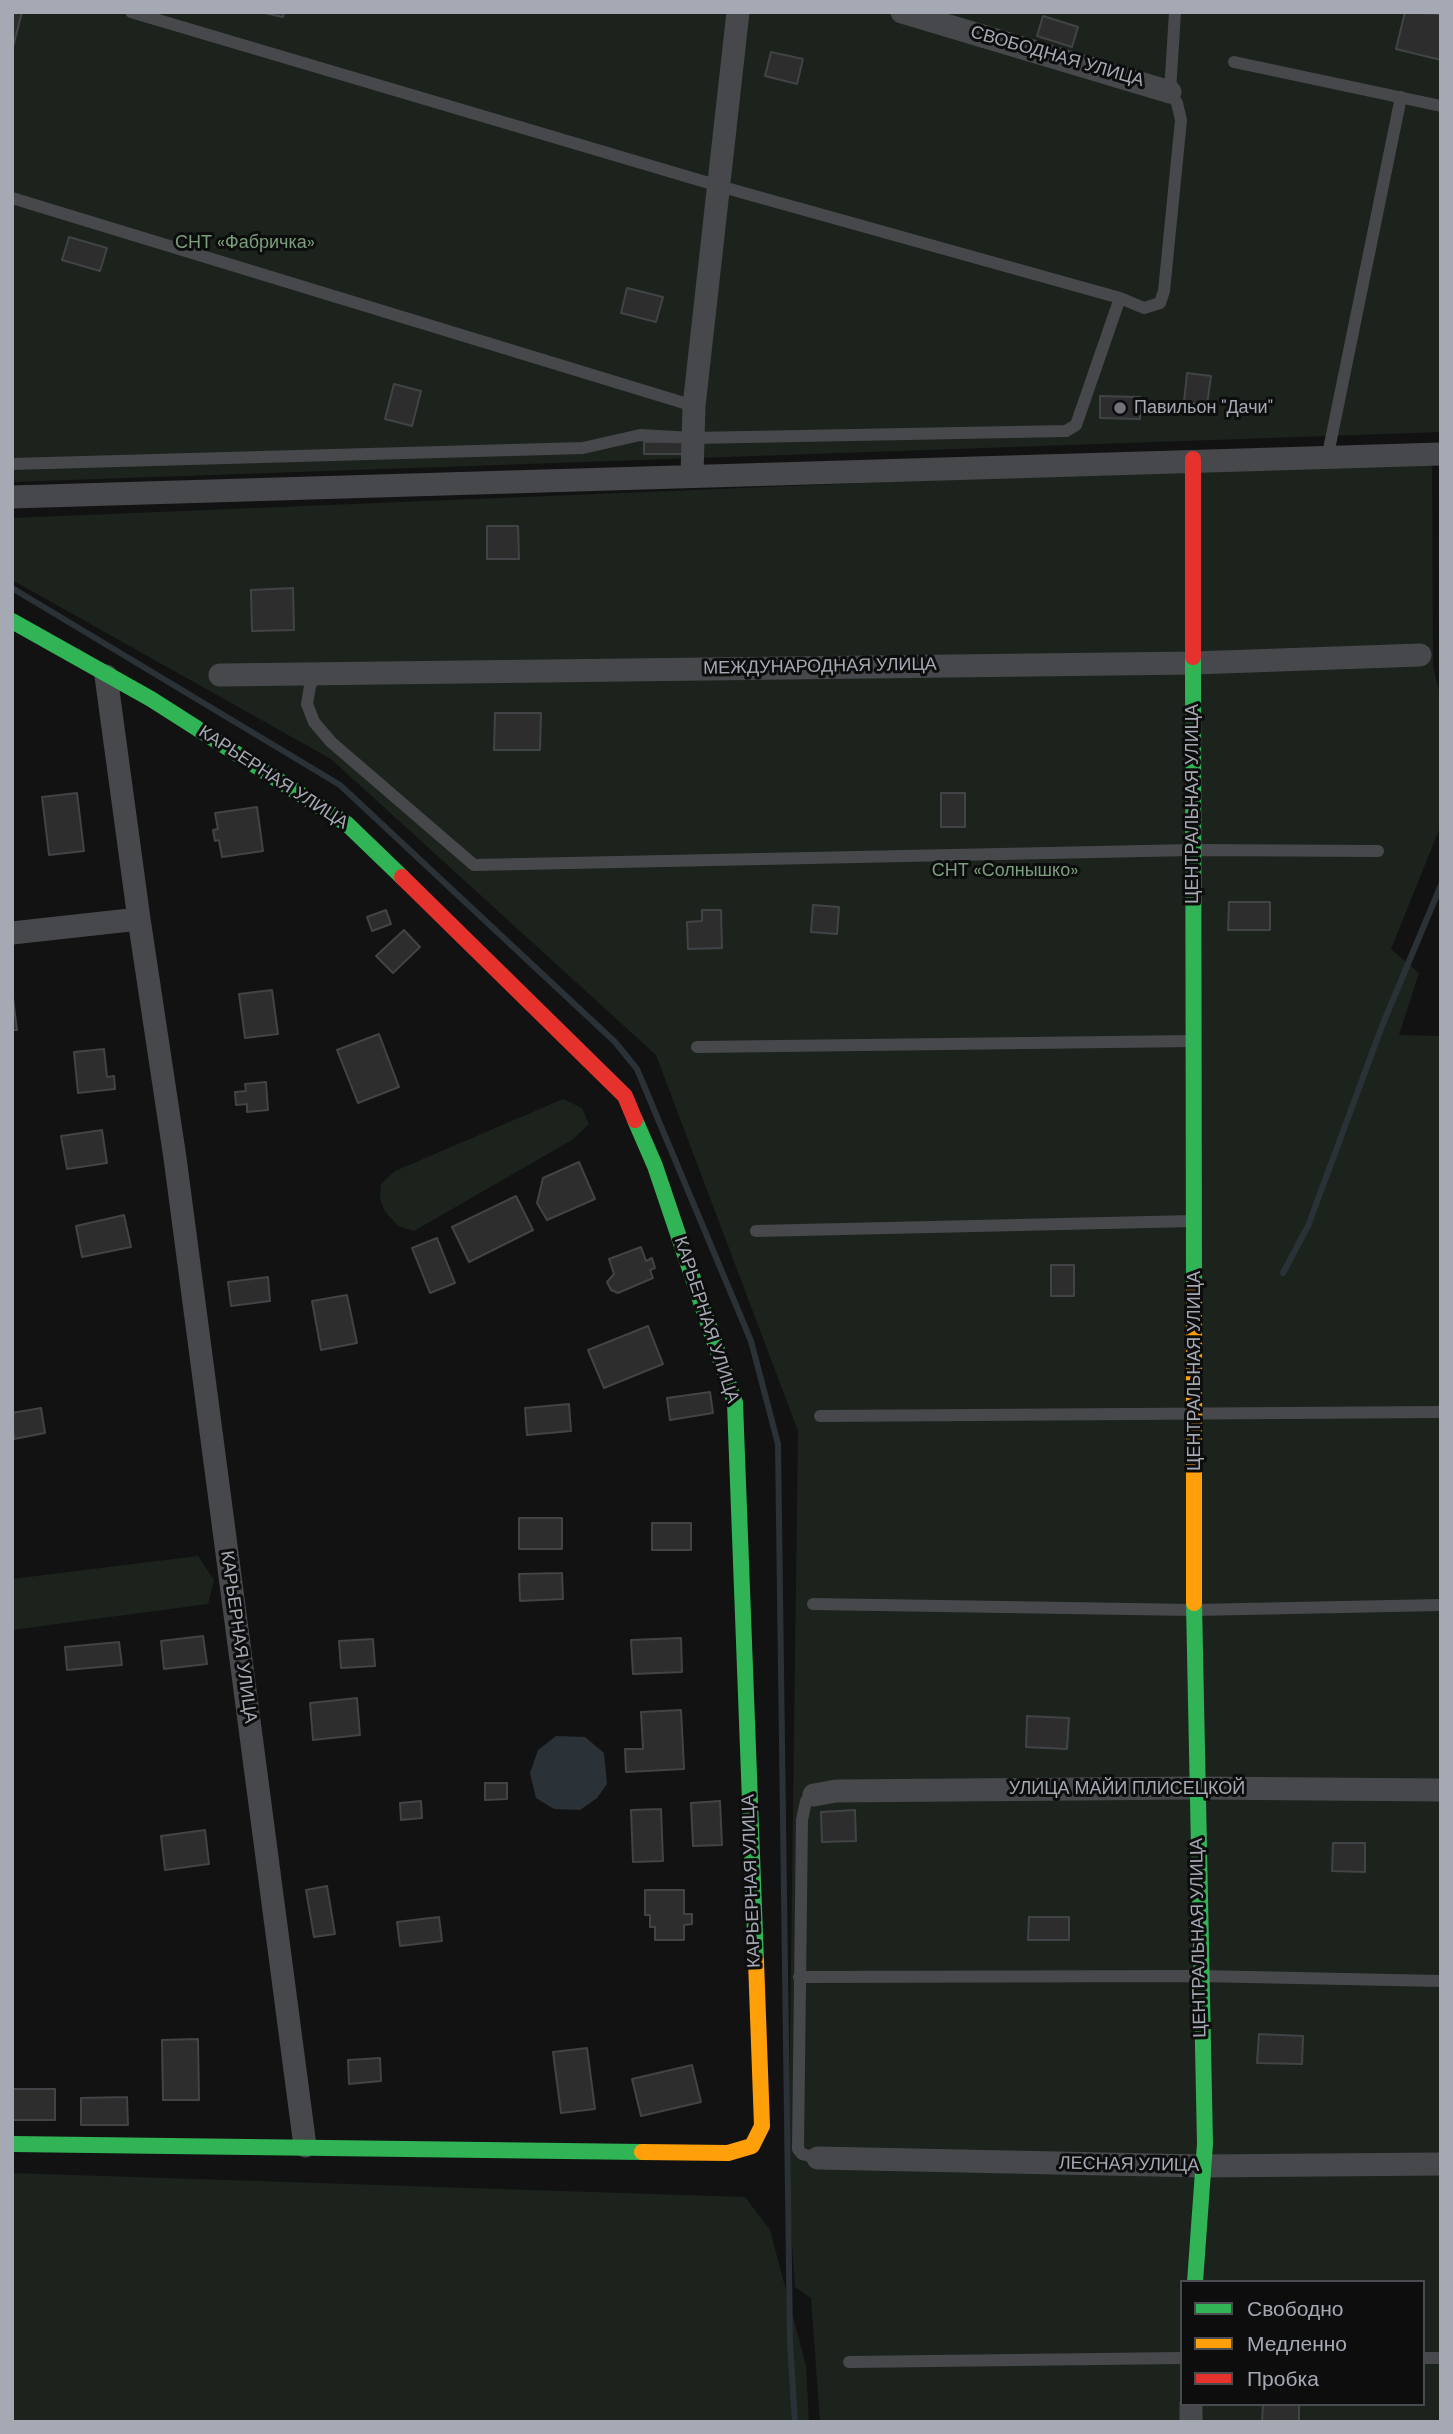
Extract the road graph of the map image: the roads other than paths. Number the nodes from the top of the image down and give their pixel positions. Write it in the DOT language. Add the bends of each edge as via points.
graph roads {
  1 [pos="131,12"];
  2 [pos="738,12"];
  3 [pos="902,12"];
  4 [pos="1175,12"];
  5 [pos="1234,62"];
  6 [pos="1170,92"];
  7 [pos="1401,97"];
  8 [pos="1441,106"];
  9 [pos="719,187"];
  10 [pos="12,198"];
  11 [pos="1120,298"];
  12 [pos="694,406"];
  13 [pos="693,438"];
  14 [pos="1441,454"];
  15 [pos="1327,458"];
  16 [pos="1193,459"];
  17 [pos="12,464"];
  18 [pos="692,474"];
  19 [pos="12,496"];
  20 [pos="12,621"];
  21 [pos="1420,654"];
  22 [pos="1194,663"];
  23 [pos="317,672"];
  24 [pos="220,675"];
  25 [pos="106,676"];
  26 [pos="1192,850"];
  27 [pos="1378,851"];
  28 [pos="139,919"];
  29 [pos="12,933"];
  30 [pos="1194,1041"];
  31 [pos="697,1047"];
  32 [pos="1196,1221"];
  33 [pos="756,1231"];
  34 [pos="1441,1412"];
  35 [pos="1195,1413"];
  36 [pos="820,1416"];
  37 [pos="813,1604"];
  38 [pos="1441,1605"];
  39 [pos="1194,1610"];
  40 [pos="1196,1788"];
  41 [pos="1441,1790"];
  42 [pos="814,1795"];
  43 [pos="1200,1976"];
  44 [pos="799,1977"];
  45 [pos="1441,1981"];
  46 [pos="12,2144"];
  47 [pos="305,2147"];
  48 [pos="818,2158"];
  49 [pos="1441,2164"];
  50 [pos="1202,2166"];
  51 [pos="1195,2280"];
  52 [pos="1180,2358"];
  53 [pos="849,2362"];
  1 -- 9 [label="lane"];
  2 -- 9 [label="street"];
  3 -- 6 [label="street, СВОБОДНАЯ УЛИЦА"];
  4 -- 6 [label="lane"];
  5 -- 7 [label="lane"];
  6 -- 11 [label="lane" via="1181,120 1164,290 1160,303 1144,308"];
  7 -- 8 [label="lane"];
  7 -- 15 [label="lane"];
  9 -- 11 [label="lane"];
  9 -- 12 [label="street"];
  10 -- 12 [label="lane"];
  11 -- 13 [label="lane" via="1076,425 1066,431"];
  12 -- 13 [label="street"];
  13 -- 17 [label="lane" via="640,435 583,448"];
  13 -- 18 [label="street"];
  14 -- 15 [label="street"];
  15 -- 16 [label="street"];
  16 -- 18 [label="street"];
  16 -- 22 [label="street, ЦЕНТРАЛЬНАЯ УЛИЦА"];
  18 -- 19 [label="street"];
  20 -- 25 [label="street"];
  21 -- 22 [label="street, МЕЖДУНАРОДНАЯ УЛИЦА"];
  22 -- 23 [label="street, МЕЖДУНАРОДНАЯ УЛИЦА"];
  22 -- 26 [label="street, ЦЕНТРАЛЬНАЯ УЛИЦА"];
  23 -- 24 [label="street, МЕЖДУНАРОДНАЯ УЛИЦА"];
  23 -- 26 [label="lane" via="307,705 314,722 331,742 474,865"];
  25 -- 28 [label="street, КАРЬЕРНАЯ УЛИЦА"];
  25 -- 47 [label="street, КАРЬЕРНАЯ УЛИЦА" via="347,824 625,1096 655,1166 735,1403 762,2126 752,2146 728,2153"];
  26 -- 27 [label="lane"];
  26 -- 30 [label="street, ЦЕНТРАЛЬНАЯ УЛИЦА"];
  28 -- 29 [label="street"];
  28 -- 47 [label="street, КАРЬЕРНАЯ УЛИЦА" via="175,1158"];
  30 -- 31 [label="lane"];
  30 -- 32 [label="street, ЦЕНТРАЛЬНАЯ УЛИЦА"];
  32 -- 33 [label="lane"];
  32 -- 35 [label="street, ЦЕНТРАЛЬНАЯ УЛИЦА"];
  34 -- 35 [label="lane"];
  35 -- 36 [label="lane"];
  35 -- 39 [label="street, ЦЕНТРАЛЬНАЯ УЛИЦА"];
  37 -- 39 [label="lane"];
  38 -- 39 [label="lane"];
  39 -- 40 [label="street, ЦЕНТРАЛЬНАЯ УЛИЦА"];
  40 -- 41 [label="street, УЛИЦА МАЙИ ПЛИСЕЦКОЙ"];
  40 -- 42 [label="street, УЛИЦА МАЙИ ПЛИСЕЦКОЙ" via="836,1791"];
  40 -- 43 [label="street, ЦЕНТРАЛЬНАЯ УЛИЦА"];
  42 -- 44 [label="lane" via="806,1801 802,1820"];
  43 -- 44 [label="lane"];
  43 -- 45 [label="lane"];
  43 -- 50 [label="street, ЦЕНТРАЛЬНАЯ УЛИЦА"];
  44 -- 48 [label="lane" via="798,2149"];
  46 -- 47 [label="street, КАРЬЕРНАЯ УЛИЦА"];
  48 -- 50 [label="street, ЛЕСНАЯ УЛИЦА"];
  49 -- 50 [label="street, ЛЕСНАЯ УЛИЦА"];
  50 -- 51 [label="street, ЦЕНТРАЛЬНАЯ УЛИЦА"];
  52 -- 53 [label="lane"];
}
